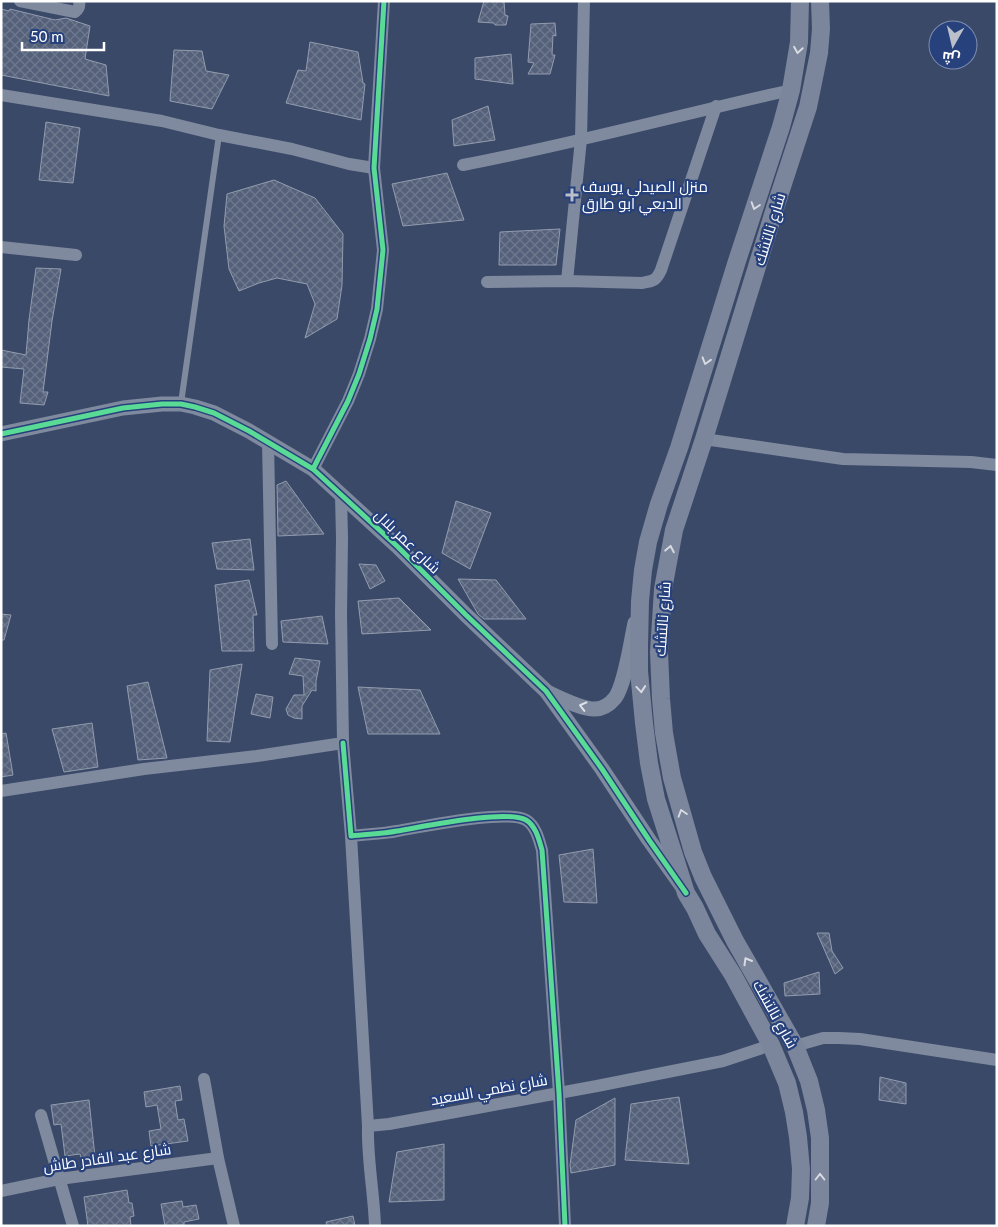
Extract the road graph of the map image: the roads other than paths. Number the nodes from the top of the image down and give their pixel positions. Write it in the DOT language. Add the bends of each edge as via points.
graph roads {
  1 [pos="20,1"];
  2 [pos="79,1"];
  3 [pos="384,1"];
  4 [pos="584,1"];
  5 [pos="800,1"];
  6 [pos="820,1"];
  7 [pos="52,4"];
  8 [pos="791,90"];
  9 [pos="1,95"];
  10 [pos="716,106"];
  11 [pos="219,135"];
  12 [pos="581,139"];
  13 [pos="463,165"];
  14 [pos="374,168"];
  15 [pos="1,247"];
  16 [pos="76,255"];
  17 [pos="567,281"];
  18 [pos="487,282"];
  19 [pos="181,404"];
  20 [pos="1,434"];
  21 [pos="704,439"];
  22 [pos="268,442"];
  23 [pos="997,465"];
  24 [pos="313,468"];
  25 [pos="341,495"];
  26 [pos="640,601"];
  27 [pos="272,644"];
  28 [pos="546,692"];
  29 [pos="343,742"];
  30 [pos="1,791"];
  31 [pos="351,836"];
  32 [pos="686,893"];
  33 [pos="772,1045"];
  34 [pos="795,1046"];
  35 [pos="997,1060"];
  36 [pos="204,1079"];
  37 [pos="559,1093"];
  38 [pos="41,1115"];
  39 [pos="368,1126"];
  40 [pos="218,1158"];
  41 [pos="59,1179"];
  42 [pos="1,1191"];
  43 [pos="73,1226"];
  44 [pos="234,1226"];
  45 [pos="375,1226"];
  46 [pos="565,1226"];
  47 [pos="795,1226"];
  48 [pos="816,1226"];
  1 -- 7 [label="street"];
  2 -- 7 [label="street" via="80,6 75,12"];
  3 -- 14 [label="street"];
  4 -- 12 [label="street"];
  5 -- 8 [label="main road, شارع نالتشك, one-way" via="799,42"];
  6 -- 21 [label="main road, شارع نالتشك" via="819,53 808,107"];
  8 -- 10 [label="street"];
  8 -- 26 [label="main road, شارع نالتشك, one-way" via="659,504 648,542"];
  9 -- 11 [label="street" via="162,121"];
  10 -- 12 [label="street"];
  10 -- 17 [label="street" via="657,277 642,283"];
  11 -- 14 [label="street"];
  11 -- 19 [label="lane"];
  12 -- 13 [label="street"];
  12 -- 17 [label="street"];
  14 -- 24 [label="street" via="383,250 377,309 359,374"];
  15 -- 16 [label="street"];
  17 -- 18 [label="street"];
  19 -- 20 [label="street, شارع عمر بلال" via="123,408"];
  19 -- 22 [label="street, شارع عمر بلال" via="214,413"];
  21 -- 23 [label="street" via="843,459"];
  34 -- 21 [label="main road, شارع نالتشك, one-way" via="702,877 676,798 664,733 659,652 663,589 674,530"];
  22 -- 24 [label="street, شارع عمر بلال"];
  22 -- 27 [label="street"];
  24 -- 25 [label="street, شارع عمر بلال"];
  25 -- 28 [label="street, شارع عمر بلال"];
  25 -- 29 [label="street"];
  26 -- 28 [label="street, one-way" via="624,678 608,706 595,709 577,705"];
  26 -- 32 [label="main road, شارع نالتشك, one-way" via="639,671 649,762 656,800"];
  28 -- 32 [label="street, شارع عمر بلال" via="602,768"];
  29 -- 30 [label="street"];
  29 -- 31 [label="street"];
  31 -- 37 [label="street" via="503,816 525,820 533,826 542,850"];
  31 -- 39 [label="street"];
  32 -- 33 [label="main road, شارع نالتشك"];
  33 -- 37 [label="street, شارع نظمي السعيد" via="723,1061"];
  33 -- 47 [label="main road, شارع نالتشك" via="787,1083 798,1137 800,1198"];
  34 -- 35 [label="street" via="823,1038 860,1039"];
  48 -- 34 [label="main road, شارع نالتشك, one-way" via="820,1203 820,1138 809,1081"];
  36 -- 40 [label="street"];
  37 -- 39 [label="street, شارع نظمي السعيد"];
  37 -- 46 [label="street"];
  38 -- 41 [label="street"];
  39 -- 45 [label="street"];
  40 -- 41 [label="street, شارع عبد القادر طاش"];
  40 -- 44 [label="street"];
  41 -- 42 [label="street, شارع عبد القادر طاش"];
  41 -- 43 [label="street"];
}
